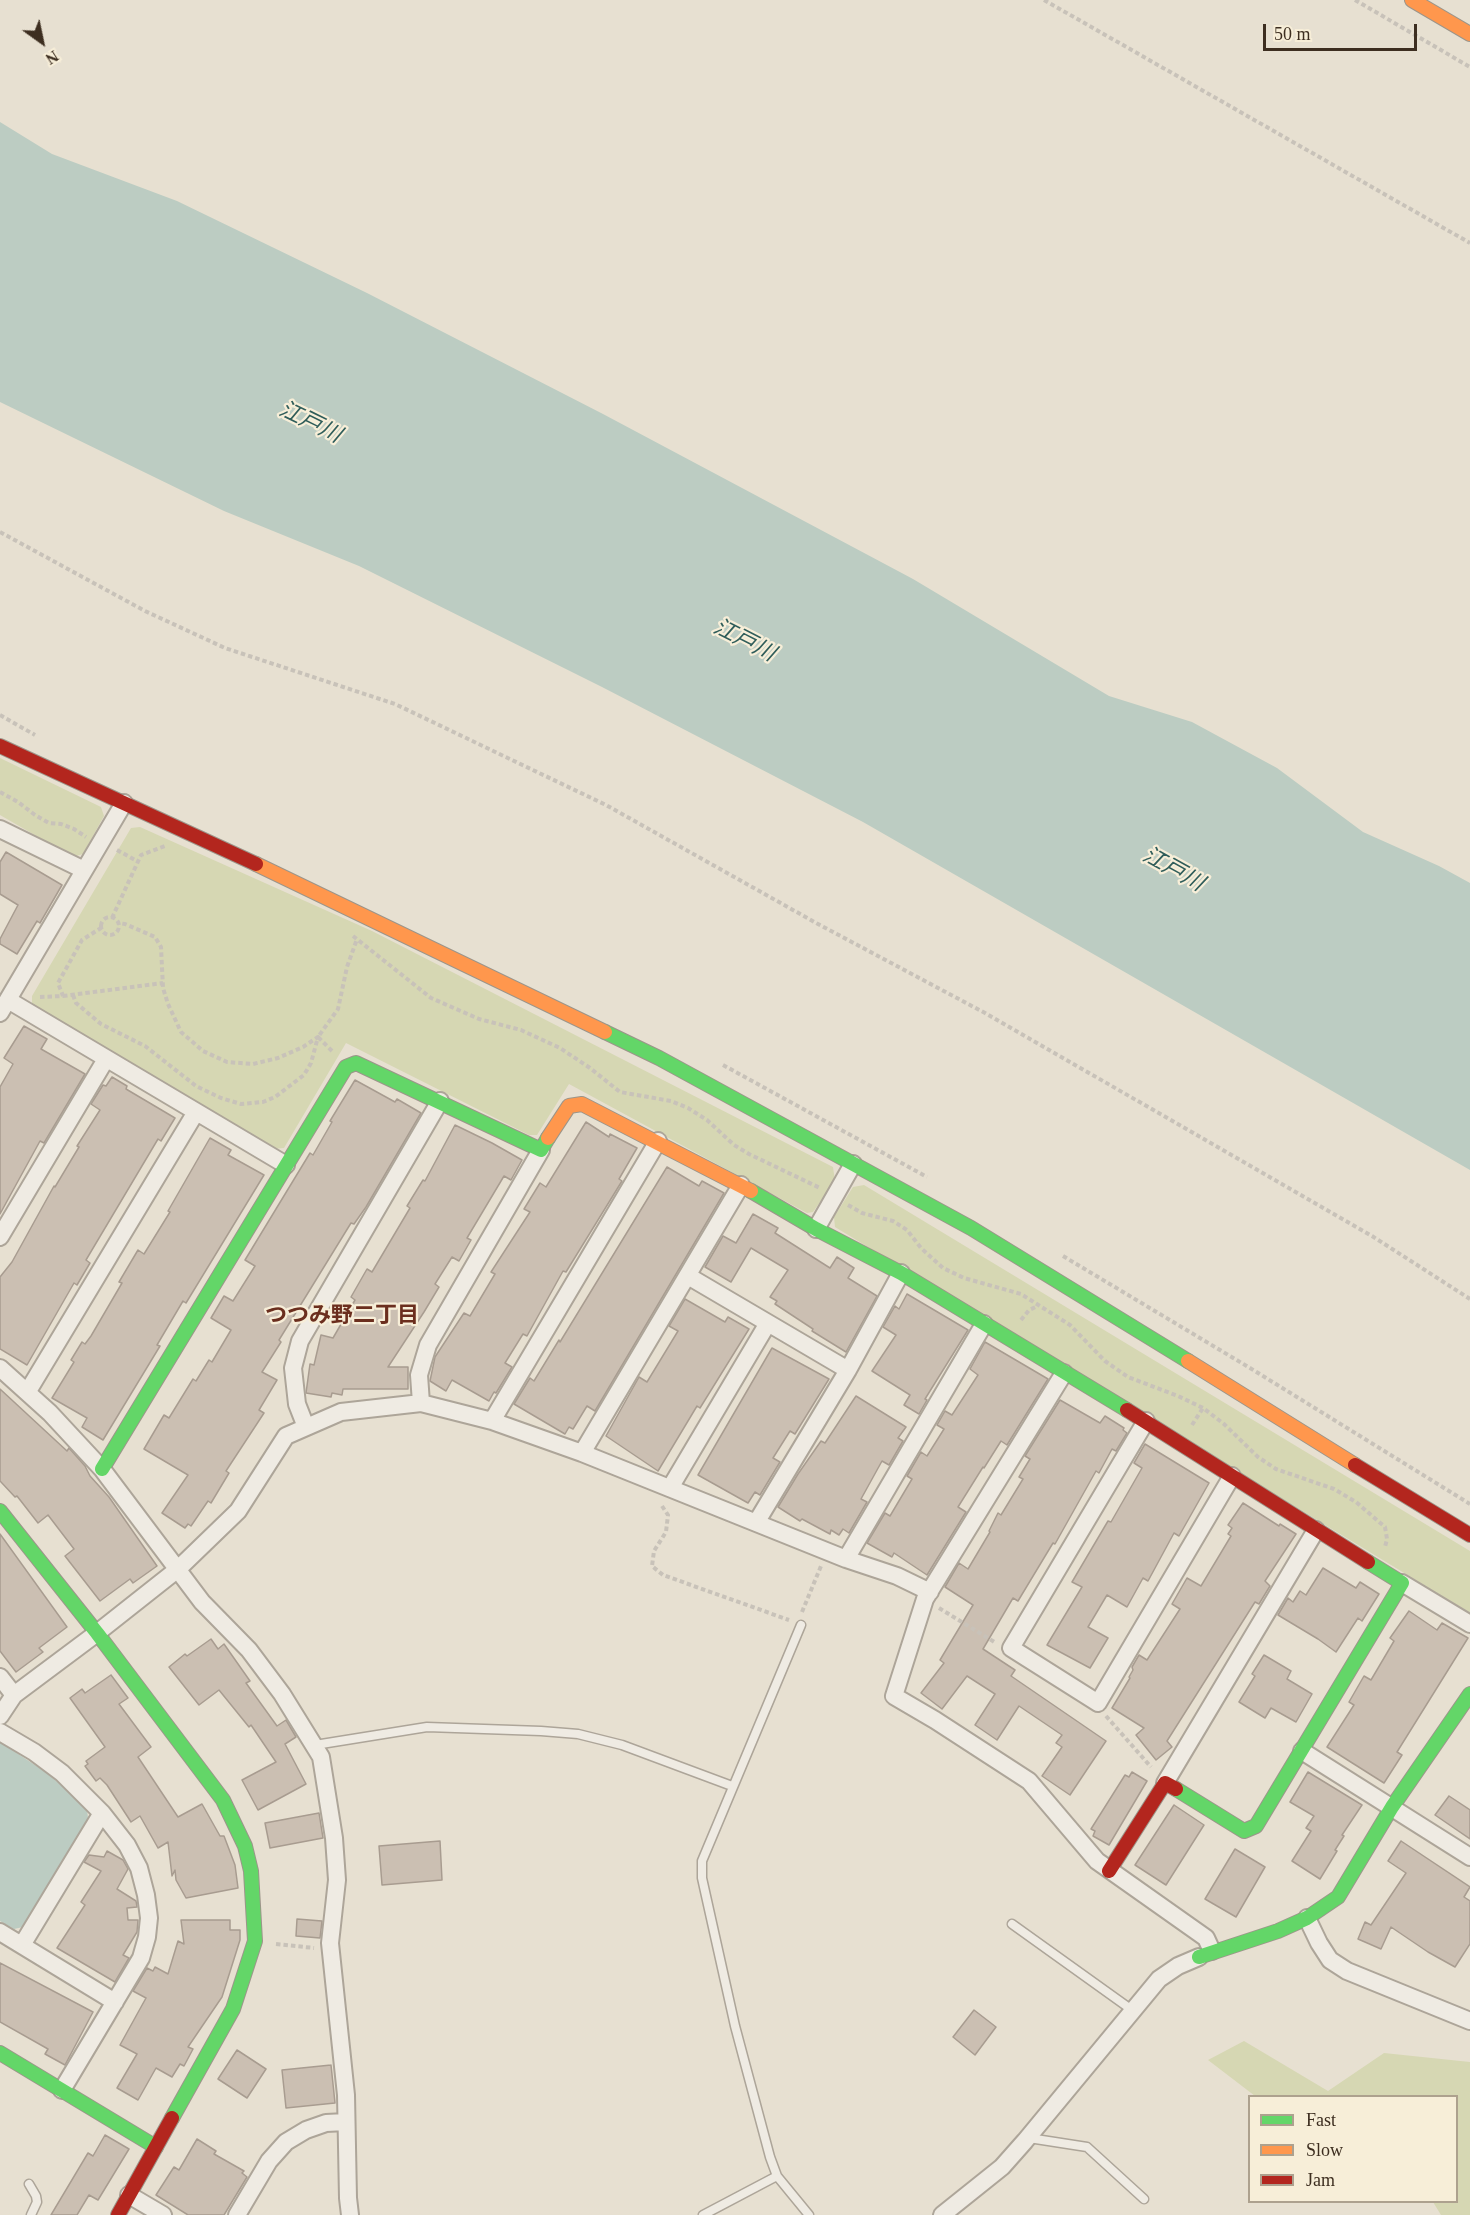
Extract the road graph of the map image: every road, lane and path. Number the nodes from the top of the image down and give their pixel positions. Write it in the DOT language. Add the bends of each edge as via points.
graph roads {
  1 [pos="1044,0"];
  2 [pos="1354,0"];
  3 [pos="1412,0"];
  4 [pos="1470,34"];
  5 [pos="1470,67"];
  6 [pos="1470,243"];
  7 [pos="0,532"];
  8 [pos="0,746"];
  9 [pos="0,792"];
  10 [pos="124,803"];
  11 [pos="0,829"];
  12 [pos="106,846"];
  13 [pos="166,846"];
  14 [pos="137,861"];
  15 [pos="84,870"];
  16 [pos="111,918"];
  17 [pos="118,923"];
  18 [pos="101,928"];
  19 [pos="349,933"];
  20 [pos="357,939"];
  21 [pos="163,983"];
  22 [pos="35,994"];
  23 [pos="74,995"];
  24 [pos="63,996"];
  25 [pos="4,1006"];
  26 [pos="318,1037"];
  27 [pos="332,1052"];
  28 [pos="106,1059"];
  29 [pos="440,1101"];
  30 [pos="196,1112"];
  31 [pos="658,1142"];
  32 [pos="541,1150"];
  33 [pos="286,1164"];
  34 [pos="854,1164"];
  35 [pos="741,1185"];
  36 [pos="821,1190"];
  37 [pos="846,1204"];
  38 [pos="816,1229"];
  39 [pos="0,1237"];
  40 [pos="901,1273"];
  41 [pos="688,1276"];
  42 [pos="1470,1299"];
  43 [pos="768,1323"];
  44 [pos="984,1324"];
  45 [pos="0,1368"];
  46 [pos="848,1370"];
  47 [pos="1064,1373"];
  48 [pos="28,1391"];
  49 [pos="421,1403"];
  50 [pos="492,1421"];
  51 [pos="1146,1421"];
  52 [pos="306,1426"];
  53 [pos="582,1453"];
  54 [pos="102,1469"];
  55 [pos="1232,1476"];
  56 [pos="670,1488"];
  57 [pos="661,1503"];
  58 [pos="0,1511"];
  59 [pos="756,1523"];
  60 [pos="1316,1530"];
  61 [pos="1470,1535"];
  62 [pos="827,1551"];
  63 [pos="846,1559"];
  64 [pos="1375,1566"];
  65 [pos="178,1569"];
  66 [pos="1402,1583"];
  67 [pos="928,1595"];
  68 [pos="799,1624"];
  69 [pos="1470,1624"];
  70 [pos="97,1633"];
  71 [pos="1011,1648"];
  72 [pos="0,1677"];
  73 [pos="1470,1694"];
  74 [pos="14,1695"];
  75 [pos="1098,1703"];
  76 [pos="0,1716"];
  77 [pos="0,1732"];
  78 [pos="315,1745"];
  79 [pos="1302,1751"];
  80 [pos="1165,1783"];
  81 [pos="732,1786"];
  82 [pos="1392,1807"];
  83 [pos="102,1813"];
  84 [pos="1470,1857"];
  85 [pos="1109,1871"];
  86 [pos="1307,1918"];
  87 [pos="1012,1924"];
  88 [pos="0,1932"];
  89 [pos="255,1941"];
  90 [pos="22,1945"];
  91 [pos="330,1950"];
  92 [pos="1205,1954"];
  93 [pos="116,2002"];
  94 [pos="1132,2010"];
  95 [pos="1470,2021"];
  96 [pos="0,2053"];
  97 [pos="62,2090"];
  98 [pos="346,2122"];
  99 [pos="1029,2138"];
  100 [pos="156,2147"];
  101 [pos="777,2176"];
  102 [pos="29,2184"];
  103 [pos="129,2195"];
  104 [pos="1144,2199"];
  105 [pos="32,2215"];
  106 [pos="118,2215"];
  107 [pos="163,2215"];
  108 [pos="237,2215"];
  109 [pos="350,2215"];
  110 [pos="703,2215"];
  111 [pos="809,2215"];
  112 [pos="944,2215"];
  1 -- 6 [label="path"];
  2 -- 5 [label="path"];
  3 -- 4 [label="street"];
  7 -- 42 [label="path" via="145,611 225,648 395,704 606,806 985,1013 1372,1236"];
  8 -- 10 [label="street"];
  9 -- 12 [label="path" via="50,823 61,824"];
  10 -- 12 [label="street"];
  10 -- 34 [label="street" via="320,893 638,1048"];
  11 -- 15 [label="street"];
  12 -- 14 [label="path"];
  12 -- 15 [label="street"];
  13 -- 14 [label="path" via="141,855"];
  14 -- 16 [label="path"];
  15 -- 25 [label="street"];
  16 -- 17 [label="path"];
  16 -- 18 [label="path" via="104,920"];
  17 -- 18 [label="path" via="112,935"];
  17 -- 21 [label="path" via="155,937 161,947"];
  18 -- 24 [label="path" via="82,940 63,974 58,983"];
  19 -- 20 [label="path"];
  20 -- 26 [label="path" via="338,1009"];
  20 -- 36 [label="path" via="431,998 560,1048 620,1092 688,1108 749,1154"];
  21 -- 23 [label="path"];
  21 -- 26 [label="path" via="182,1032 203,1051 227,1062 254,1064 278,1058"];
  22 -- 24 [label="path"];
  23 -- 24 [label="path"];
  23 -- 26 [label="path" via="76,1003 101,1024 145,1046 196,1086 241,1104 275,1097 304,1075"];
  25 -- 28 [label="street"];
  26 -- 27 [label="path"];
  28 -- 30 [label="street"];
  28 -- 39 [label="street"];
  29 -- 32 [label="street"];
  29 -- 33 [label="street" via="356,1063 346,1067"];
  29 -- 52 [label="street" via="300,1341 293,1368 297,1404"];
  30 -- 33 [label="street"];
  30 -- 48 [label="street"];
  31 -- 32 [label="street" via="582,1104 570,1106"];
  31 -- 35 [label="street"];
  31 -- 50 [label="street"];
  32 -- 49 [label="street" via="428,1345 419,1375"];
  33 -- 54 [label="street"];
  34 -- 38 [label="street"];
  34 -- 61 [label="street" via="971,1228"];
  35 -- 38 [label="street"];
  35 -- 41 [label="street"];
  37 -- 64 [label="path" via="907,1230 943,1268 1021,1294 1070,1325 1105,1361 1128,1377 1193,1401 1276,1468 1334,1489 1356,1502 1385,1527 1384,1552"];
  38 -- 40 [label="street"];
  40 -- 44 [label="street"];
  40 -- 46 [label="street"];
  41 -- 43 [label="street"];
  41 -- 53 [label="street"];
  43 -- 46 [label="street"];
  43 -- 56 [label="street"];
  44 -- 47 [label="street"];
  44 -- 63 [label="street"];
  45 -- 48 [label="street"];
  46 -- 59 [label="street"];
  47 -- 51 [label="street"];
  47 -- 67 [label="street"];
  48 -- 54 [label="street"];
  49 -- 50 [label="street"];
  49 -- 52 [label="street" via="341,1412"];
  50 -- 53 [label="street"];
  51 -- 55 [label="street"];
  51 -- 71 [label="street"];
  52 -- 65 [label="street" via="286,1436 238,1511"];
  53 -- 56 [label="street"];
  54 -- 65 [label="street"];
  55 -- 60 [label="street"];
  55 -- 75 [label="street"];
  56 -- 59 [label="street"];
  57 -- 68 [label="path" via="668,1515 666,1532 654,1551 652,1566 663,1575"];
  58 -- 70 [label="street"];
  59 -- 62 [label="street"];
  60 -- 64 [label="street"];
  60 -- 80 [label="street"];
  62 -- 63 [label="street"];
  62 -- 68 [label="path"];
  63 -- 67 [label="street" via="897,1576"];
  64 -- 66 [label="street"];
  65 -- 70 [label="street"];
  65 -- 78 [label="street" via="202,1602 249,1650"];
  66 -- 69 [label="street"];
  66 -- 79 [label="street"];
  67 -- 71 [label="path" via="1002,1647"];
  67 -- 85 [label="street" via="894,1696 1029,1781"];
  68 -- 81 [label="lane"];
  70 -- 74 [label="street"];
  70 -- 89 [label="street" via="200,1767 235,1821 251,1871"];
  71 -- 75 [label="street"];
  72 -- 74 [label="street"];
  73 -- 82 [label="street"];
  74 -- 76 [label="street"];
  75 -- 80 [label="path"];
  77 -- 83 [label="street" via="62,1773"];
  78 -- 81 [label="lane" via="427,1727 568,1733 621,1745"];
  78 -- 91 [label="street" via="324,1771 334,1838 337,1880"];
  79 -- 80 [label="street" via="1256,1826 1244,1831"];
  79 -- 82 [label="street"];
  80 -- 85 [label="street"];
  81 -- 101 [label="lane" via="702,1861 702,1878 735,2026"];
  82 -- 84 [label="street"];
  82 -- 86 [label="street" via="1338,1897"];
  83 -- 90 [label="street"];
  83 -- 93 [label="street" via="139,1868 149,1918 141,1958"];
  85 -- 92 [label="street" via="1206,1938"];
  86 -- 92 [label="street"];
  86 -- 95 [label="street" via="1330,1960 1347,1971"];
  87 -- 94 [label="lane"];
  88 -- 90 [label="street"];
  89 -- 91 [label="path"];
  89 -- 100 [label="street" via="233,2009"];
  90 -- 93 [label="street"];
  91 -- 98 [label="street"];
  92 -- 94 [label="street" via="1159,1979"];
  93 -- 97 [label="street"];
  94 -- 99 [label="street"];
  96 -- 97 [label="street"];
  97 -- 100 [label="street"];
  98 -- 108 [label="street" via="326,2123 286,2142 269,2161"];
  98 -- 109 [label="street"];
  99 -- 104 [label="lane" via="1087,2146"];
  99 -- 112 [label="street" via="1002,2167"];
  100 -- 103 [label="street"];
  101 -- 110 [label="lane"];
  101 -- 111 [label="lane"];
  102 -- 105 [label="lane" via="37,2202"];
  103 -- 106 [label="street"];
  103 -- 107 [label="street"];
}
